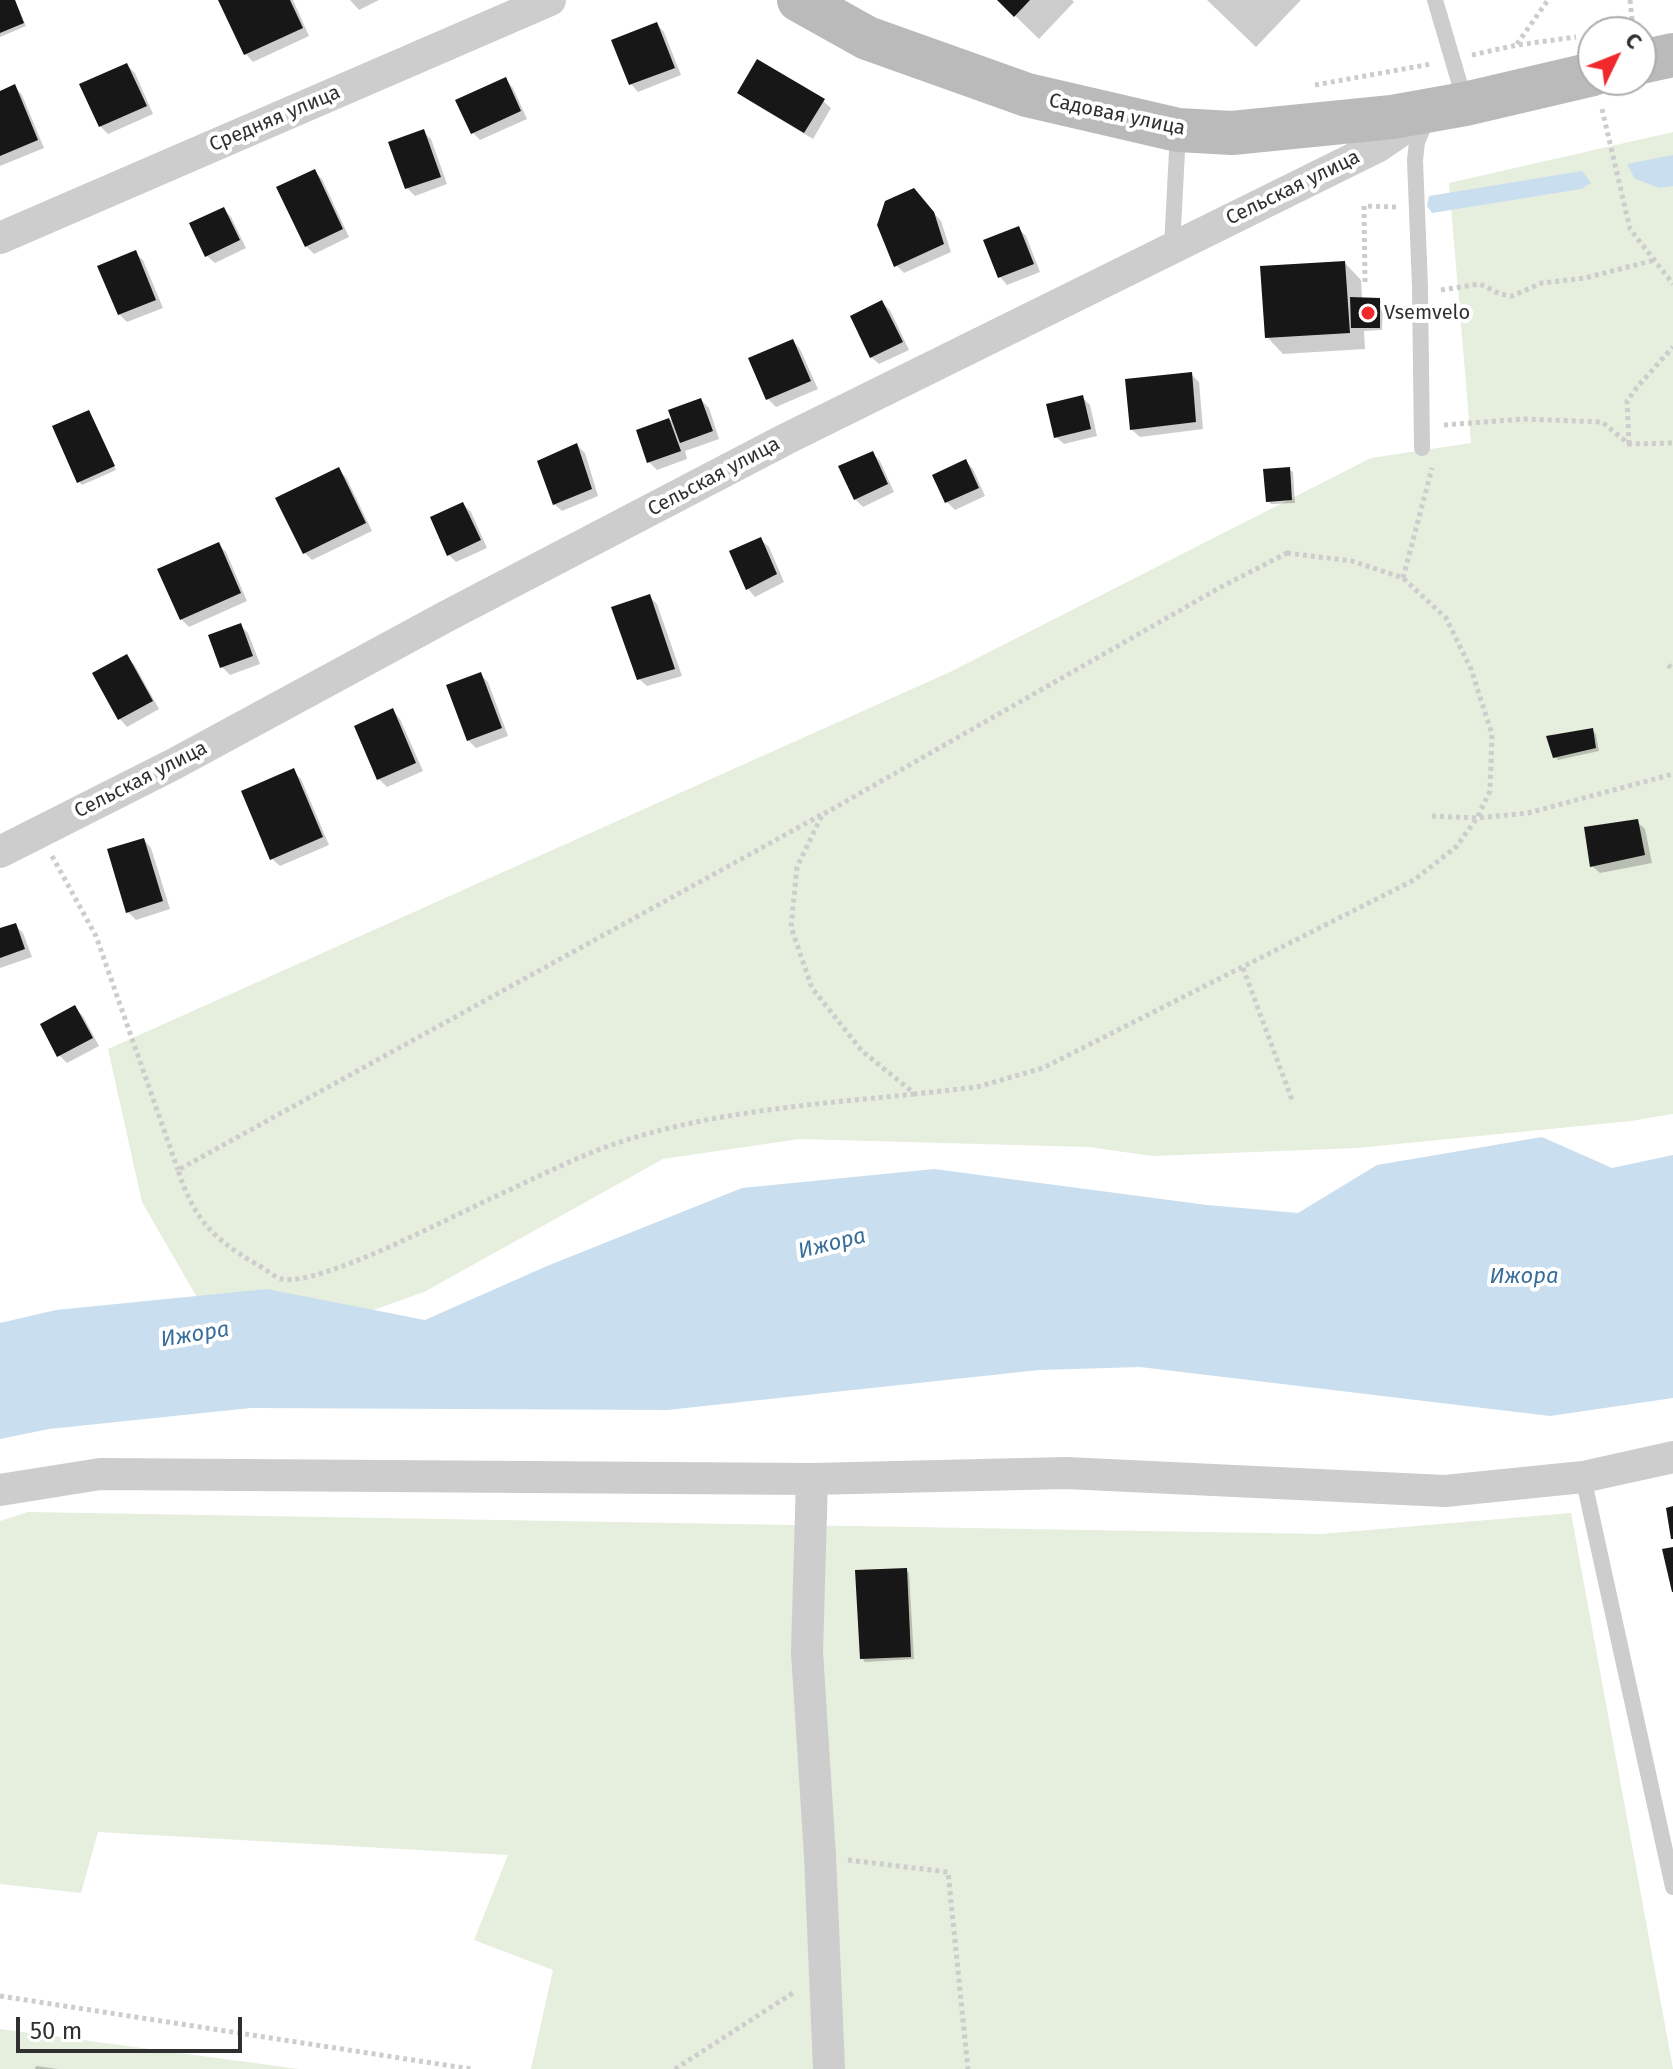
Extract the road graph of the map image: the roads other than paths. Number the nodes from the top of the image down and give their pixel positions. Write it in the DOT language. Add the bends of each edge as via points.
graph roads {
  1 [pos="550,0"];
  2 [pos="799,0"];
  3 [pos="1435,0"];
  4 [pos="1577,76"];
  5 [pos="1448,107"];
  6 [pos="1178,130"];
  7 [pos="0,238"];
  8 [pos="1172,247"];
  9 [pos="1422,448"];
  10 [pos="0,852"];
  11 [pos="1673,1457"];
  12 [pos="1583,1477"];
  13 [pos="812,1479"];
  14 [pos="0,1490"];
  15 [pos="1673,1887"];
  16 [pos="829,2069"];
  1 -- 7 [label="street, Средняя улица"];
  2 -- 6 [label="main road, Садовая улица" via="867,38 1027,95"];
  3 -- 5 [label="lane" via="1452,59"];
  4 -- 5 [label="main road, Садовая улица"];
  5 -- 6 [label="main road, Садовая улица" via="1232,133"];
  5 -- 8 [label="street, Сельская улица"];
  5 -- 9 [label="lane" via="1417,142 1415,160"];
  6 -- 8 [label="lane"];
  8 -- 10 [label="street, Сельская улица" via="760,453"];
  11 -- 12 [label="street"];
  12 -- 13 [label="street" via="1445,1491 1066,1473"];
  12 -- 15 [label="lane"];
  13 -- 14 [label="street" via="100,1474"];
  13 -- 16 [label="street" via="807,1652"];
}
